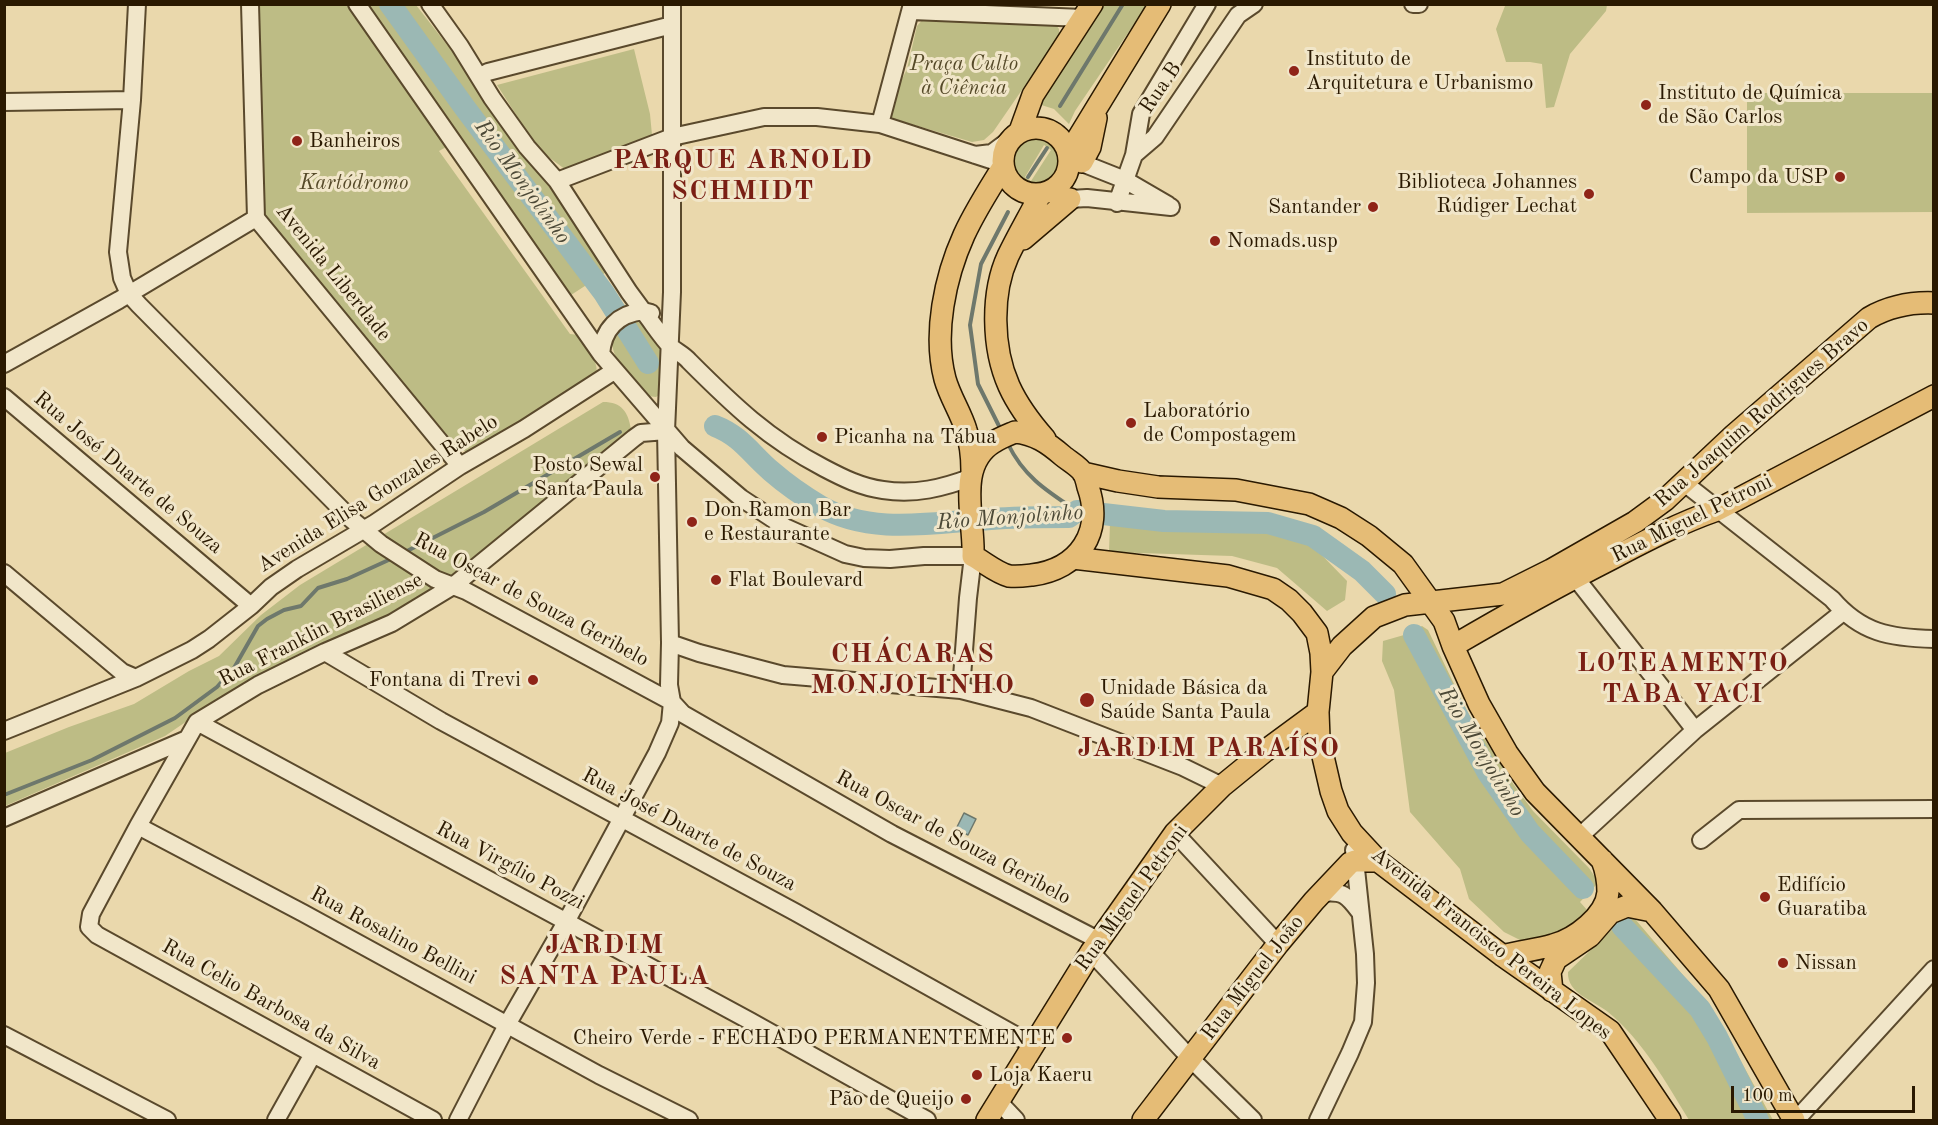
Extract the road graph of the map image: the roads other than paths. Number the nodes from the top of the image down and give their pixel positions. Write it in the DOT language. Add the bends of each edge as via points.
graph roads {
  1 [pos="136,4"];
  2 [pos="250,4"];
  3 [pos="357,4"];
  4 [pos="430,4"];
  5 [pos="672,4"];
  6 [pos="1160,4"];
  7 [pos="1207,4"];
  8 [pos="1254,4"];
  9 [pos="1413,4"];
  10 [pos="1419,4"];
  11 [pos="912,8"];
  12 [pos="1238,10"];
  13 [pos="1088,11"];
  14 [pos="672,25"];
  15 [pos="479,77"];
  16 [pos="132,100"];
  17 [pos="4,102"];
  18 [pos="880,124"];
  19 [pos="1016,134"];
  20 [pos="672,137"];
  21 [pos="974,155"];
  22 [pos="1134,155"];
  23 [pos="1073,158"];
  24 [pos="1003,166"];
  25 [pos="1125,180"];
  26 [pos="557,181"];
  27 [pos="1045,193"];
  28 [pos="1070,199"];
  29 [pos="1117,203"];
  30 [pos="256,218"];
  31 [pos="1013,247"];
  32 [pos="672,292"];
  33 [pos="129,294"];
  34 [pos="1934,303"];
  35 [pos="643,311"];
  36 [pos="670,346"];
  37 [pos="602,349"];
  38 [pos="4,364"];
  39 [pos="614,370"];
  40 [pos="1934,396"];
  41 [pos="4,397"];
  42 [pos="666,431"];
  43 [pos="1047,442"];
  44 [pos="460,466"];
  45 [pos="1083,473"];
  46 [pos="972,477"];
  47 [pos="1683,482"];
  48 [pos="1665,500"];
  49 [pos="1716,510"];
  50 [pos="1681,522"];
  51 [pos="364,529"];
  52 [pos="974,548"];
  53 [pos="1073,558"];
  54 [pos="4,573"];
  55 [pos="1575,577"];
  56 [pos="453,586"];
  57 [pos="1430,603"];
  58 [pos="251,606"];
  59 [pos="1843,612"];
  60 [pos="1934,639"];
  61 [pos="670,643"];
  62 [pos="1453,646"];
  63 [pos="325,652"];
  64 [pos="1322,672"];
  65 [pos="136,678"];
  66 [pos="961,690"];
  67 [pos="672,702"];
  68 [pos="1318,712"];
  69 [pos="197,722"];
  70 [pos="4,730"];
  71 [pos="1695,730"];
  72 [pos="187,739"];
  73 [pos="1222,786"];
  74 [pos="1934,809"];
  75 [pos="4,818"];
  76 [pos="621,819"];
  77 [pos="138,826"];
  78 [pos="1175,833"];
  79 [pos="1352,833"];
  80 [pos="1579,837"];
  81 [pos="1701,840"];
  82 [pos="1602,860"];
  83 [pos="1355,861"];
  84 [pos="1378,861"];
  85 [pos="1323,893"];
  86 [pos="1359,910"];
  87 [pos="1652,910"];
  88 [pos="566,922"];
  89 [pos="1278,944"];
  90 [pos="1094,946"];
  91 [pos="1503,956"];
  92 [pos="1934,969"];
  93 [pos="1552,992"];
  94 [pos="508,1023"];
  95 [pos="4,1035"];
  96 [pos="1034,1045"];
  97 [pos="313,1054"];
  98 [pos="1190,1058"];
  99 [pos="999,1102"];
  100 [pos="166,1120"];
  101 [pos="276,1120"];
  102 [pos="433,1120"];
  103 [pos="458,1120"];
  104 [pos="689,1120"];
  105 [pos="927,1120"];
  106 [pos="987,1120"];
  107 [pos="1016,1120"];
  108 [pos="1143,1120"];
  109 [pos="1253,1120"];
  110 [pos="1318,1120"];
  111 [pos="1670,1120"];
  112 [pos="1795,1120"];
  1 -- 16 [label="street, Rua Oscar de Souza Geribelo"];
  2 -- 30 [label="street, Avenida Liberdade"];
  3 -- 37 [label="street"];
  4 -- 15 [label="street"];
  5 -- 14 [label="street"];
  6 -- 23 [label="main road" via="1098,103"];
  7 -- 22 [label="street" via="1145,106"];
  8 -- 12 [label="street, Rua B"];
  9 -- 10 [label="street"];
  11 -- 13 [label="street"];
  11 -- 18 [label="street"];
  12 -- 22 [label="street, Rua B" via="1155,137"];
  13 -- 19 [label="main road" via="1030,101"];
  14 -- 15 [label="street"];
  14 -- 20 [label="street"];
  15 -- 26 [label="street" via="527,147"];
  16 -- 17 [label="street"];
  16 -- 33 [label="street, Rua Oscar de Souza Geribelo" via="118,252"];
  18 -- 20 [label="street" via="817,117 764,117"];
  18 -- 21 [label="street"];
  19 -- 21 [label="street" via="992,153"];
  19 -- 23 [label="main road" via="1040,128 1049,130 1065,144"];
  19 -- 24 [label="main road" via="1006,146"];
  20 -- 26 [label="street"];
  20 -- 32 [label="street"];
  21 -- 24 [label="street"];
  22 -- 25 [label="street, Rua B"];
  23 -- 25 [label="street"];
  23 -- 27 [label="main road" via="1064,180"];
  24 -- 27 [label="main road" via="1012,185 1030,194"];
  24 -- 46 [label="main road" via="963,236 949,278 940,338 946,382 966,428"];
  25 -- 29 [label="street, Rua B"];
  25 -- 29 [label="street" via="1171,207"];
  26 -- 35 [label="street"];
  27 -- 28 [label="street"];
  27 -- 31 [label="main road"];
  28 -- 29 [label="street"];
  28 -- 31 [label="main road"];
  30 -- 33 [label="street"];
  30 -- 44 [label="street, Avenida Liberdade"];
  31 -- 43 [label="main road" via="999,291 999,350 1009,385 1026,416"];
  32 -- 35 [label="street" via="657,314"];
  32 -- 36 [label="street"];
  33 -- 38 [label="street"];
  33 -- 51 [label="street, Rua Oscar de Souza Geribelo"];
  34 -- 47 [label="main road, Rua Joaquim Rodrigues Bravo" via="1904,304 1869,318"];
  35 -- 36 [label="street"];
  35 -- 37 [label="street" via="622,316 608,328"];
  36 -- 42 [label="street"];
  36 -- 46 [label="street" via="766,433 852,483 921,492"];
  37 -- 39 [label="street"];
  39 -- 42 [label="street"];
  39 -- 44 [label="street, Avenida Elisa Gonzales Rabelo"];
  40 -- 49 [label="main road, Rua Miguel Petroni"];
  41 -- 58 [label="street, Rua José Duarte de Souza"];
  42 -- 52 [label="street" via="741,498 785,526 845,554 890,559"];
  42 -- 56 [label="street, Rua Franklin Brasiliense" via="634,438"];
  42 -- 61 [label="street"];
  43 -- 45 [label="main road"];
  43 -- 46 [label="main road" via="1015,432 992,443 976,461"];
  44 -- 51 [label="street, Avenida Elisa Gonzales Rabelo"];
  45 -- 53 [label="main road" via="1095,516 1086,544"];
  45 -- 57 [label="main road" via="1158,487 1236,490 1309,504 1369,536 1403,564"];
  46 -- 52 [label="main road" via="969,505"];
  47 -- 48 [label="main road, Rua Joaquim Rodrigues Bravo"];
  47 -- 49 [label="street"];
  48 -- 50 [label="main road" via="1670,515"];
  48 -- 57 [label="main road, Rua Joaquim Rodrigues Bravo" via="1635,522 1503,594"];
  49 -- 50 [label="main road, Rua Miguel Petroni"];
  49 -- 59 [label="street" via="1832,599"];
  50 -- 55 [label="main road, Rua Miguel Petroni"];
  51 -- 56 [label="street, Rua Oscar de Souza Geribelo" via="435,579"];
  51 -- 58 [label="street, Avenida Elisa Gonzales Rabelo" via="270,586"];
  52 -- 53 [label="main road" via="1007,575 1021,577 1041,574"];
  52 -- 66 [label="street"];
  53 -- 64 [label="main road, Avenida Francisco Pereira Lopes" via="1228,576 1273,589 1289,600 1317,633"];
  54 -- 65 [label="street" via="122,672"];
  55 -- 62 [label="main road, Rua Miguel Petroni"];
  55 -- 71 [label="street"];
  56 -- 63 [label="street, Rua Franklin Brasiliense" via="392,623"];
  56 -- 67 [label="street, Rua Oscar de Souza Geribelo"];
  57 -- 62 [label="main road" via="1444,621"];
  57 -- 64 [label="main road" via="1405,605 1374,617 1342,645"];
  58 -- 65 [label="street, Avenida Elisa Gonzales Rabelo" via="200,645"];
  59 -- 60 [label="street" via="1874,631 1899,638"];
  59 -- 71 [label="street"];
  61 -- 66 [label="street" via="783,675"];
  61 -- 67 [label="street"];
  62 -- 80 [label="main road" via="1507,753 1535,792"];
  63 -- 69 [label="street, Rua Franklin Brasiliense" via="258,685"];
  63 -- 76 [label="street, Rua José Duarte de Souza" via="441,722"];
  64 -- 68 [label="main road, Avenida Francisco Pereira Lopes"];
  65 -- 70 [label="street, Avenida Elisa Gonzales Rabelo"];
  66 -- 73 [label="street" via="1031,708"];
  67 -- 76 [label="street" via="670,723 657,753"];
  67 -- 90 [label="street, Rua Oscar de Souza Geribelo" via="683,714"];
  68 -- 73 [label="main road, Rua Miguel Petroni"];
  68 -- 79 [label="main road, Avenida Francisco Pereira Lopes" via="1319,738 1331,791"];
  69 -- 72 [label="street"];
  69 -- 88 [label="street, Rua Virgílio Pozzi"];
  71 -- 80 [label="street"];
  72 -- 75 [label="street"];
  72 -- 77 [label="street"];
  73 -- 78 [label="main road, Rua Miguel Petroni"];
  74 -- 81 [label="street" via="1739,810"];
  76 -- 88 [label="street"];
  76 -- 96 [label="street, Rua José Duarte de Souza"];
  77 -- 94 [label="street, Rua Rosalino Bellini"];
  77 -- 97 [label="street, Rua Celio Barbosa da Silva" via="91,914 89,927 97,935"];
  78 -- 89 [label="street"];
  78 -- 90 [label="main road, Rua Miguel Petroni"];
  79 -- 83 [label="street"];
  79 -- 84 [label="main road, Avenida Francisco Pereira Lopes"];
  80 -- 82 [label="main road"];
  82 -- 87 [label="main road"];
  82 -- 91 [label="main road" via="1608,894 1586,928 1555,945"];
  83 -- 84 [label="main road"];
  83 -- 85 [label="main road, Rua Miguel João"];
  83 -- 86 [label="street"];
  84 -- 91 [label="main road, Avenida Francisco Pereira Lopes"];
  85 -- 86 [label="street" via="1342,894"];
  85 -- 89 [label="main road, Rua Miguel João"];
  86 -- 110 [label="street" via="1366,974 1363,1022"];
  87 -- 93 [label="main road" via="1627,906 1610,913 1590,936 1556,959 1550,972"];
  87 -- 112 [label="main road" via="1719,989"];
  88 -- 94 [label="street"];
  88 -- 105 [label="street, Rua Virgílio Pozzi"];
  89 -- 98 [label="main road, Rua Miguel João"];
  90 -- 96 [label="main road, Rua Miguel Petroni"];
  90 -- 98 [label="street, Rua Oscar de Souza Geribelo"];
  91 -- 93 [label="main road, Avenida Francisco Pereira Lopes"];
  92 -- 112 [label="street"];
  93 -- 111 [label="main road, Avenida Francisco Pereira Lopes" via="1610,1031"];
  94 -- 103 [label="street"];
  94 -- 104 [label="street, Rua Rosalino Bellini"];
  95 -- 100 [label="street"];
  96 -- 99 [label="main road, Rua Miguel Petroni"];
  97 -- 101 [label="street"];
  97 -- 102 [label="street, Rua Celio Barbosa da Silva"];
  98 -- 108 [label="main road, Rua Miguel João"];
  98 -- 109 [label="street, Rua Oscar de Souza Geribelo"];
  99 -- 106 [label="main road, Rua Miguel Petroni"];
  99 -- 107 [label="street"];
}
